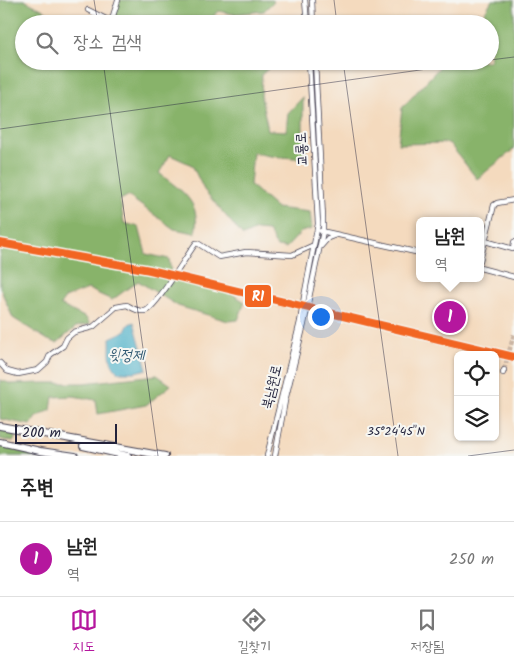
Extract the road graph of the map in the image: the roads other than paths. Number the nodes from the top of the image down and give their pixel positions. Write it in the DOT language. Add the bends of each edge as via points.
graph roads {
  1 [pos="118,0"];
  2 [pos="305,0"];
  3 [pos="312,0"];
  4 [pos="88,10"];
  5 [pos="98,15"];
  6 [pos="113,15"];
  7 [pos="306,15"];
  8 [pos="313,15"];
  9 [pos="309,70"];
  10 [pos="315,70"];
  11 [pos="514,200"];
  12 [pos="320,231"];
  13 [pos="337,235"];
  14 [pos="485,241"];
  15 [pos="514,242"];
  16 [pos="314,245"];
  17 [pos="484,245"];
  18 [pos="320,248"];
  19 [pos="416,252"];
  20 [pos="484,269"];
  21 [pos="514,277"];
  22 [pos="307,298"];
  23 [pos="302,323"];
  24 [pos="0,363"];
  25 [pos="0,426"];
  26 [pos="0,442"];
  27 [pos="49,453"];
  28 [pos="60,456"];
  29 [pos="75,456"];
  30 [pos="128,456"];
  31 [pos="165,456"];
  32 [pos="267,456"];
  33 [pos="274,456"];
  1 -- 6 [label="street"];
  2 -- 7 [label="street"];
  3 -- 8 [label="street"];
  4 -- 5 [label="street"];
  9 -- 12 [label="street, 교룡로"];
  10 -- 12 [label="street, 교룡로" via="323,210"];
  11 -- 14 [label="street" via="494,205"];
  12 -- 13 [label="street"];
  12 -- 16 [label="street"];
  12 -- 18 [label="street"];
  13 -- 18 [label="street" via="328,238"];
  13 -- 19 [label="street"];
  14 -- 15 [label="street" via="512,249"];
  14 -- 17 [label="street"];
  16 -- 22 [label="street"];
  16 -- 24 [label="street" via="292,255 246,252 224,257 196,243 152,308 139,311 127,304 116,307 93,327 74,332 38,370 18,374 7,371"];
  18 -- 22 [label="street"];
  20 -- 21 [label="street"];
  22 -- 23 [label="street, bridge"];
  23 -- 32 [label="street, 북남원로"];
  23 -- 33 [label="street, 북남원로"];
  25 -- 30 [label="highway"];
  25 -- 31 [label="highway"];
  26 -- 27 [label="highway"];
  27 -- 28 [label="highway"];
  27 -- 29 [label="highway"];
}
